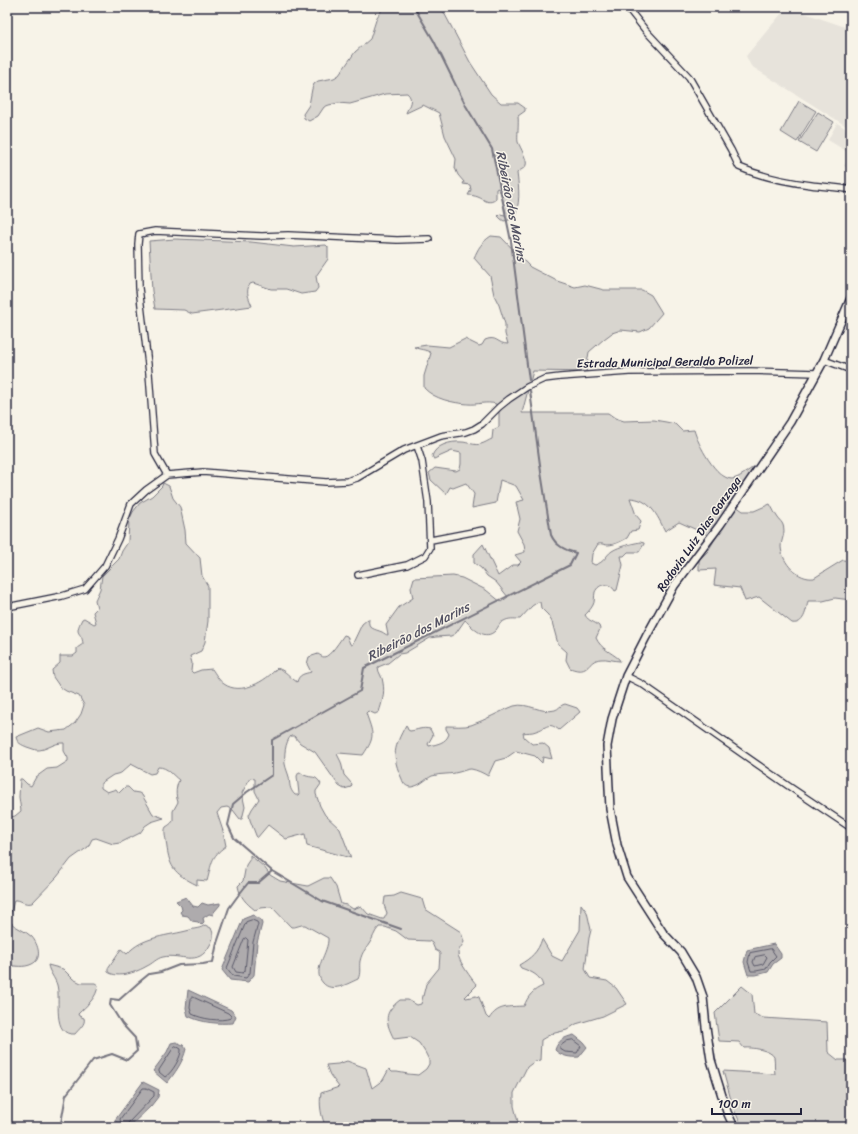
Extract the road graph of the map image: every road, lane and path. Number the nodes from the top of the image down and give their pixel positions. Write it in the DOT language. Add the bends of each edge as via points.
graph roads {
  1 [pos="627,7"];
  2 [pos="851,190"];
  3 [pos="429,239"];
  4 [pos="851,298"];
  5 [pos="824,360"];
  6 [pos="851,370"];
  7 [pos="816,373"];
  8 [pos="417,446"];
  9 [pos="167,475"];
  10 [pos="483,530"];
  11 [pos="430,540"];
  12 [pos="358,575"];
  13 [pos="7,607"];
  14 [pos="626,676"];
  15 [pos="851,828"];
  16 [pos="734,1127"];
  1 -- 2 [label="street" via="689,77 739,167 780,180"];
  3 -- 9 [label="street" via="154,231 139,234 139,288 155,454"];
  4 -- 5 [label="main road, Rodovia Luiz Dias Gonzaga"];
  5 -- 6 [label="street"];
  5 -- 7 [label="main road, Rodovia Luiz Dias Gonzaga"];
  7 -- 8 [label="street, Estrada Municipal Geraldo Polizel" via="629,372 544,379 509,399 474,429 442,436"];
  7 -- 14 [label="main road, Rodovia Luiz Dias Gonzaga" via="790,422 759,470 674,586"];
  8 -- 9 [label="street, Estrada Municipal Geraldo Polizel" via="404,450 357,478 347,481 326,482 204,472"];
  8 -- 11 [label="street" via="422,461 428,502"];
  9 -- 13 [label="street" via="131,504 105,566 85,589"];
  10 -- 11 [label="street"];
  11 -- 12 [label="street" via="430,548 425,556 417,561"];
  14 -- 15 [label="street" via="642,684"];
  14 -- 16 [label="main road, Rodovia Luiz Dias Gonzaga" via="612,719 608,746 610,809 617,845 627,877 663,933 681,952 696,977 703,997 711,1060"];
}
